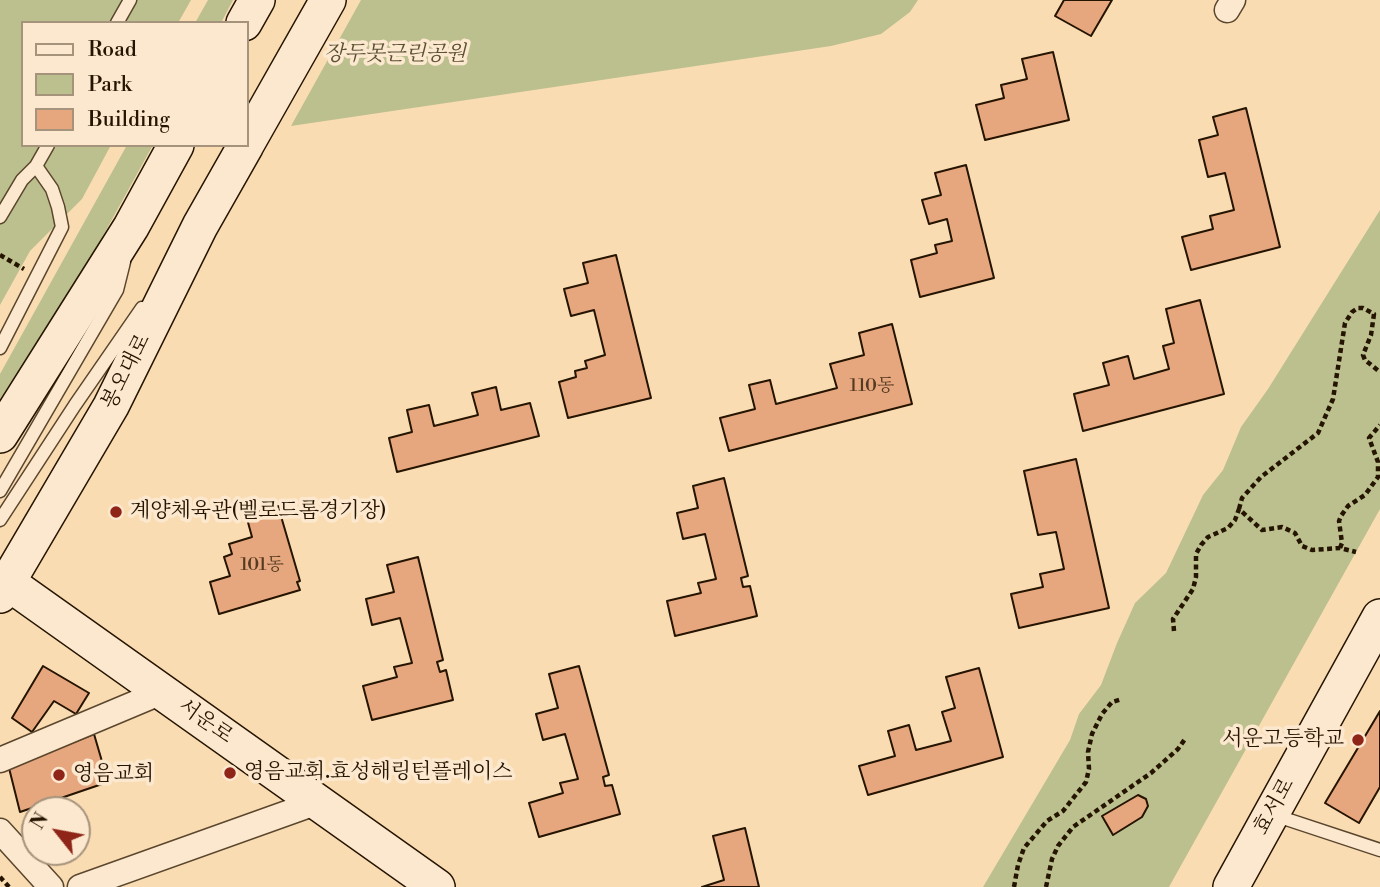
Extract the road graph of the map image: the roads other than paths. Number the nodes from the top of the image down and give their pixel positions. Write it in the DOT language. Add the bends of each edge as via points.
graph roads {
  1 [pos="130,0"];
  2 [pos="257,0"];
  3 [pos="328,0"];
  4 [pos="118,21"];
  5 [pos="245,21"];
  6 [pos="248,140"];
  7 [pos="47,147"];
  8 [pos="175,147"];
  9 [pos="244,147"];
  10 [pos="36,166"];
  11 [pos="0,217"];
  12 [pos="200,226"];
  13 [pos="131,227"];
  14 [pos="0,348"];
  15 [pos="0,435"];
  16 [pos="0,491"];
  17 [pos="0,520"];
  18 [pos="4,588"];
  19 [pos="1380,617"];
  20 [pos="163,692"];
  21 [pos="0,760"];
  22 [pos="317,802"];
  23 [pos="1272,814"];
  24 [pos="2,838"];
  25 [pos="1380,850"];
  26 [pos="51,887"];
  27 [pos="79,887"];
  28 [pos="437,887"];
  29 [pos="1231,887"];
  1 -- 4 [label="lane"];
  2 -- 5 [label="main road"];
  3 -- 6 [label="main road, 봉오대로"];
  7 -- 10 [label="lane"];
  8 -- 13 [label="main road"];
  9 -- 12 [label="main road, 봉오대로"];
  10 -- 11 [label="lane"];
  10 -- 14 [label="lane" via="52,189 62,227"];
  12 -- 17 [label="lane"];
  12 -- 18 [label="main road, 봉오대로" via="111,406"];
  13 -- 15 [label="main road"];
  13 -- 16 [label="lane" via="117,290"];
  18 -- 20 [label="main road, 서운로"];
  19 -- 23 [label="main road, 효서로"];
  20 -- 21 [label="street"];
  20 -- 22 [label="main road, 서운로"];
  22 -- 27 [label="street"];
  22 -- 28 [label="main road, 서운로"];
  23 -- 25 [label="lane"];
  23 -- 29 [label="main road, 효서로"];
  24 -- 26 [label="street"];
}
